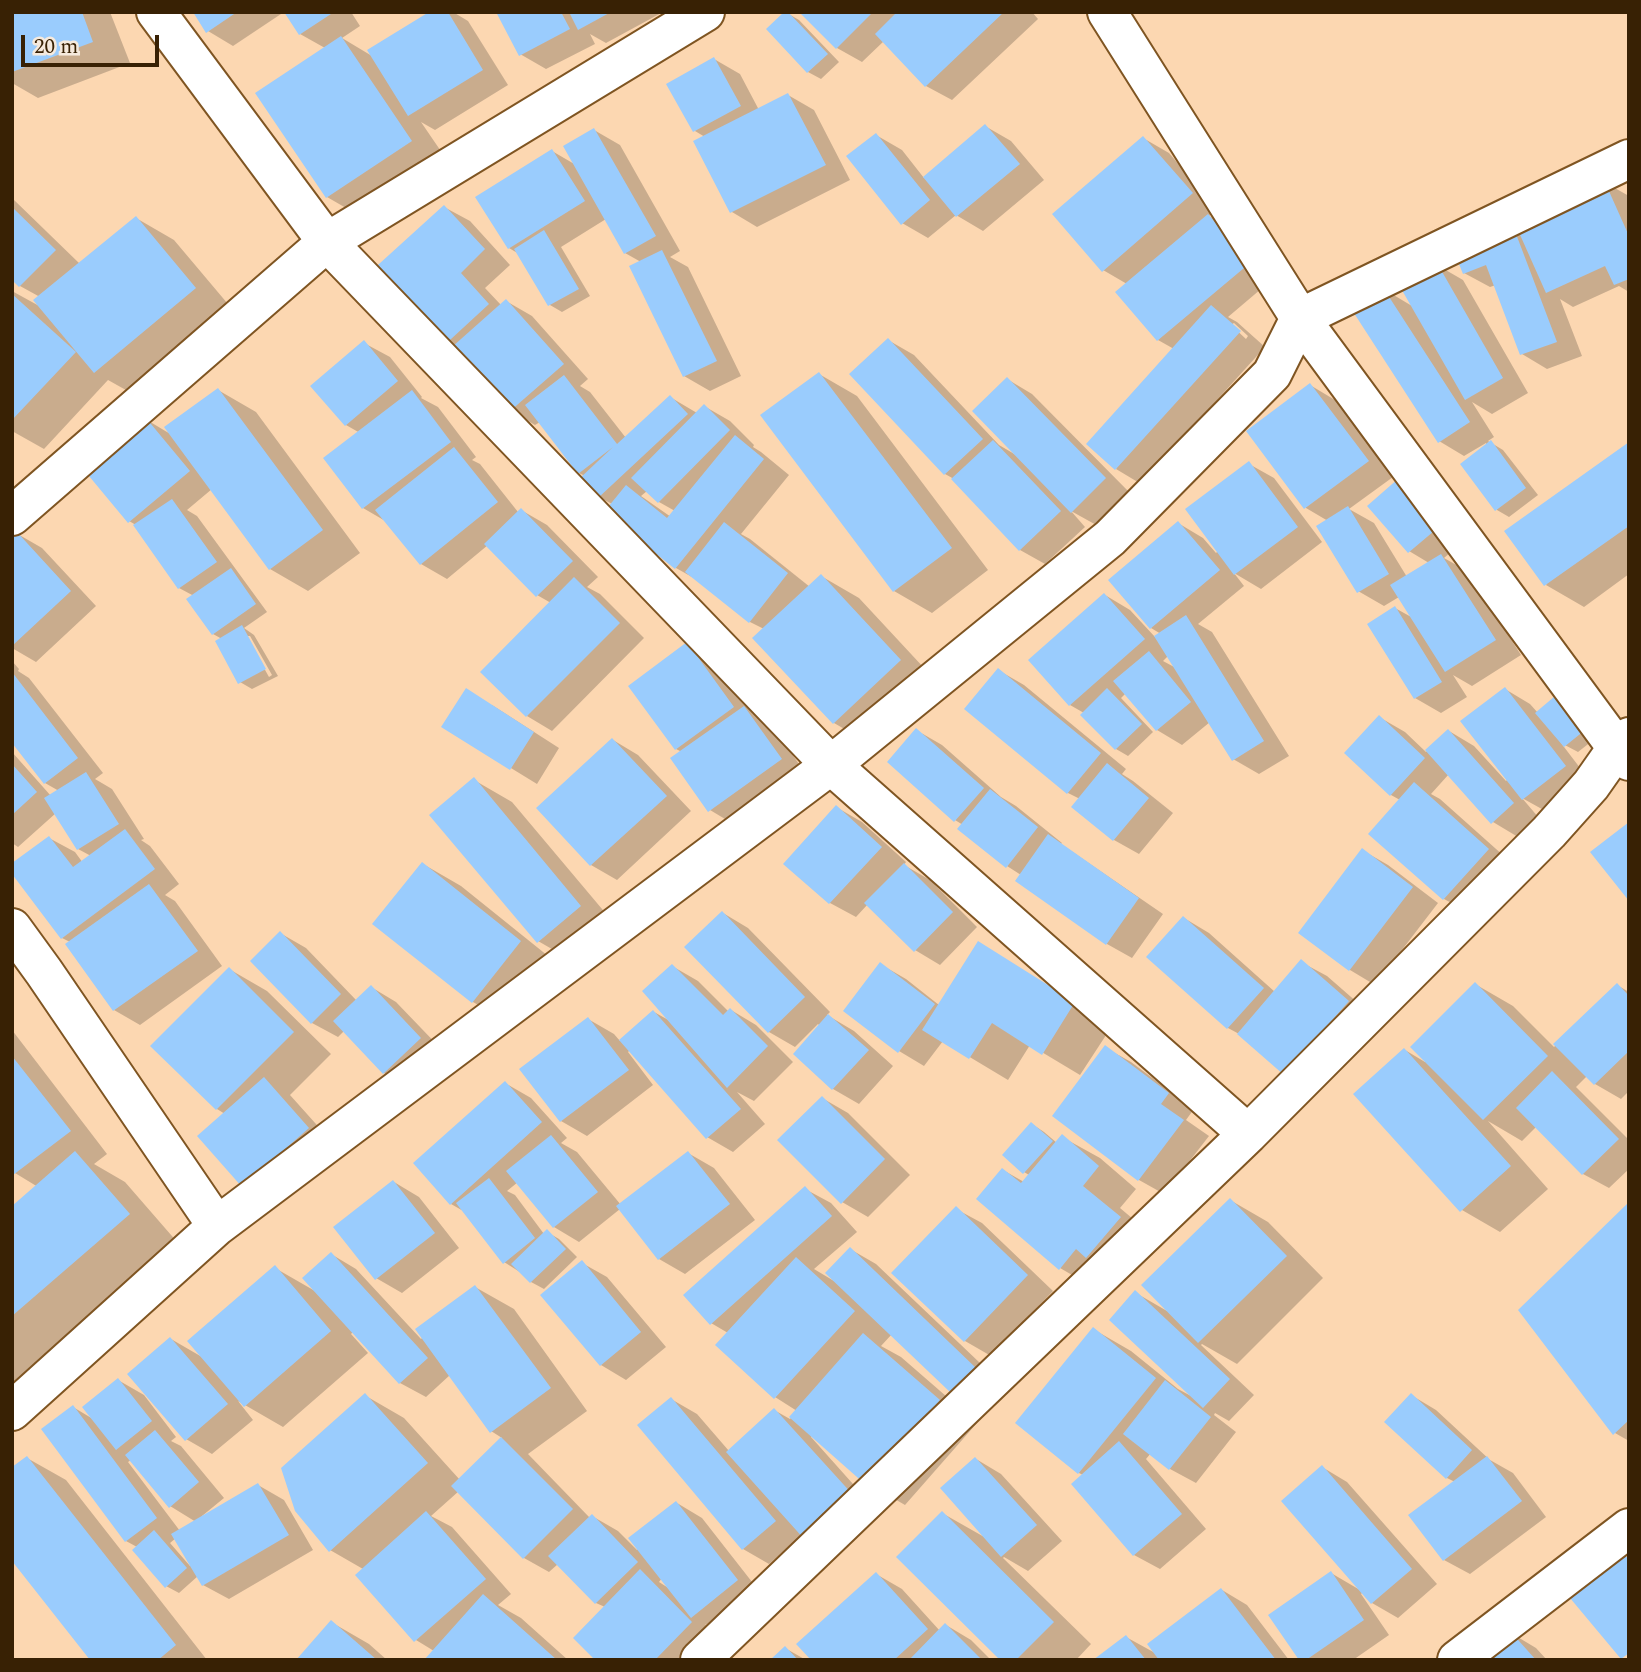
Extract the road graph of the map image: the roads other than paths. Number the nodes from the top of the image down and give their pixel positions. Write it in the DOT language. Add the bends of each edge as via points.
graph roads {
  1 [pos="156,12"];
  2 [pos="705,12"];
  3 [pos="1107,12"];
  4 [pos="1629,159"];
  5 [pos="327,242"];
  6 [pos="1300,318"];
  7 [pos="12,516"];
  8 [pos="1625,749"];
  9 [pos="831,765"];
  10 [pos="12,928"];
  11 [pos="1248,1134"];
  12 [pos="217,1226"];
  13 [pos="12,1411"];
  14 [pos="1629,1528"];
  15 [pos="700,1660"];
  16 [pos="1457,1660"];
  1 -- 5 [label="street"];
  2 -- 5 [label="street"];
  3 -- 6 [label="street"];
  4 -- 6 [label="street"];
  5 -- 7 [label="street"];
  5 -- 9 [label="street"];
  6 -- 8 [label="street"];
  6 -- 9 [label="street" via="1272,374 1110,538"];
  8 -- 11 [label="street" via="1549,832"];
  9 -- 11 [label="street"];
  9 -- 12 [label="street"];
  10 -- 12 [label="street"];
  11 -- 15 [label="street"];
  12 -- 13 [label="street"];
  14 -- 16 [label="street"];
}
